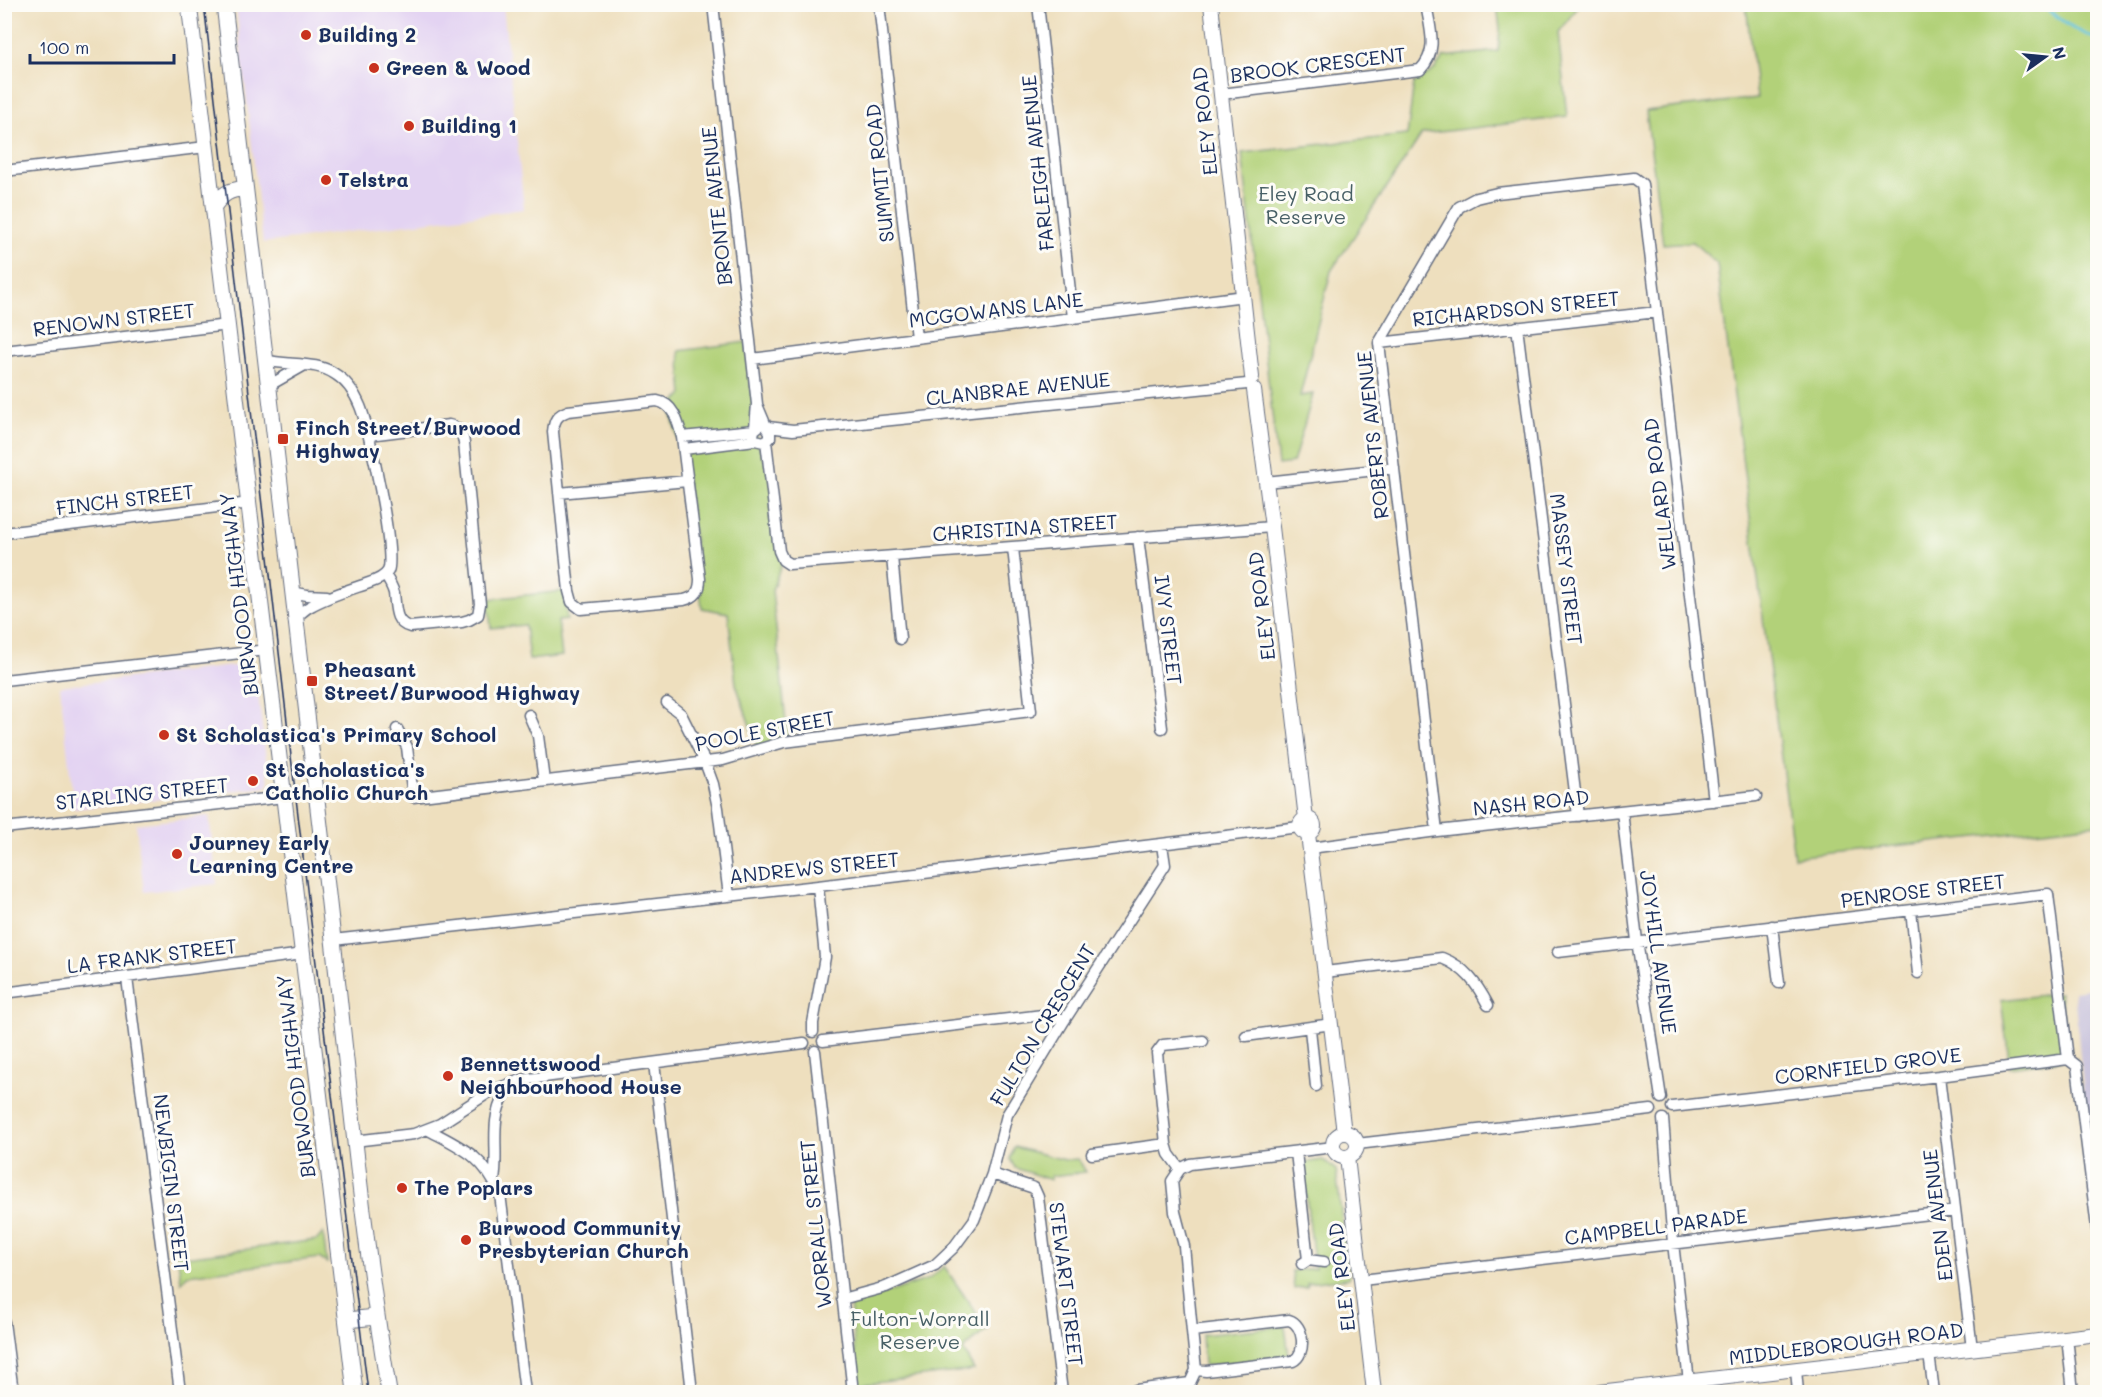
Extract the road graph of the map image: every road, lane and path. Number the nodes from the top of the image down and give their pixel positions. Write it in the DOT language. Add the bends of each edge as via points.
graph roads {
  1 [pos="189,4"];
  2 [pos="224,4"];
  3 [pos="713,4"];
  4 [pos="879,4"];
  5 [pos="1038,4"];
  6 [pos="1211,4"];
  7 [pos="1426,4"];
  8 [pos="1221,94"];
  9 [pos="206,147"];
  10 [pos="4,171"];
  11 [pos="1642,184"];
  12 [pos="244,189"];
  13 [pos="214,206"];
  14 [pos="1244,296"];
  15 [pos="1656,312"];
  16 [pos="1073,318"];
  17 [pos="228,325"];
  18 [pos="1517,327"];
  19 [pos="916,338"];
  20 [pos="1379,343"];
  21 [pos="4,351"];
  22 [pos="752,359"];
  23 [pos="265,360"];
  24 [pos="304,366"];
  25 [pos="1251,383"];
  26 [pos="268,386"];
  27 [pos="761,434"];
  28 [pos="369,435"];
  29 [pos="682,437"];
  30 [pos="684,449"];
  31 [pos="1394,468"];
  32 [pos="687,481"];
  33 [pos="1266,483"];
  34 [pos="559,493"];
  35 [pos="250,503"];
  36 [pos="1272,527"];
  37 [pos="4,533"];
  38 [pos="1138,537"];
  39 [pos="1013,548"];
  40 [pos="892,557"];
  41 [pos="783,560"];
  42 [pos="385,574"];
  43 [pos="292,592"];
  44 [pos="333,595"];
  45 [pos="295,618"];
  46 [pos="900,639"];
  47 [pos="267,650"];
  48 [pos="4,680"];
  49 [pos="667,703"];
  50 [pos="529,715"];
  51 [pos="1162,728"];
  52 [pos="397,729"];
  53 [pos="705,762"];
  54 [pos="543,781"];
  55 [pos="1756,796"];
  56 [pos="284,797"];
  57 [pos="1714,801"];
  58 [pos="1622,812"];
  59 [pos="1578,816"];
  60 [pos="4,828"];
  61 [pos="1437,831"];
  62 [pos="1306,832"];
  63 [pos="1162,845"];
  64 [pos="818,886"];
  65 [pos="729,896"];
  66 [pos="1911,911"];
  67 [pos="1772,926"];
  68 [pos="333,940"];
  69 [pos="1637,941"];
  70 [pos="1558,952"];
  71 [pos="303,954"];
  72 [pos="1325,972"];
  73 [pos="1918,973"];
  74 [pos="127,978"];
  75 [pos="1779,983"];
  76 [pos="4,993"];
  77 [pos="1488,1005"];
  78 [pos="1064,1021"];
  79 [pos="1332,1024"];
  80 [pos="1310,1029"];
  81 [pos="813,1032"];
  82 [pos="1246,1036"];
  83 [pos="823,1041"];
  84 [pos="1203,1041"];
  85 [pos="804,1043"];
  86 [pos="815,1051"];
  87 [pos="2068,1059"];
  88 [pos="654,1063"];
  89 [pos="1939,1077"];
  90 [pos="521,1080"];
  91 [pos="1316,1086"];
  92 [pos="1661,1098"];
  93 [pos="1672,1107"];
  94 [pos="1651,1110"];
  95 [pos="1663,1119"];
  96 [pos="427,1129"];
  97 [pos="1344,1134"];
  98 [pos="354,1141"];
  99 [pos="1166,1144"];
  100 [pos="1357,1144"];
  101 [pos="1334,1147"];
  102 [pos="1296,1152"];
  103 [pos="1092,1154"];
  104 [pos="1347,1157"];
  105 [pos="1180,1169"];
  106 [pos="992,1174"];
  107 [pos="494,1179"];
  108 [pos="1955,1211"];
  109 [pos="2097,1236"];
  110 [pos="1672,1244"];
  111 [pos="1324,1262"];
  112 [pos="1362,1280"];
  113 [pos="843,1299"];
  114 [pos="376,1317"];
  115 [pos="346,1320"];
  116 [pos="4,1322"];
  117 [pos="1192,1331"];
  118 [pos="2097,1334"];
  119 [pos="2067,1337"];
  120 [pos="1972,1348"];
  121 [pos="1929,1354"];
  122 [pos="1196,1370"];
  123 [pos="1796,1370"];
  124 [pos="1689,1382"];
  125 [pos="1136,1390"];
  126 [pos="13,1392"];
  127 [pos="180,1392"];
  128 [pos="355,1392"];
  129 [pos="389,1392"];
  130 [pos="525,1392"];
  131 [pos="693,1392"];
  132 [pos="854,1392"];
  133 [pos="1062,1392"];
  134 [pos="1374,1392"];
  135 [pos="1599,1392"];
  136 [pos="1798,1392"];
  137 [pos="1934,1392"];
  138 [pos="2073,1392"];
  1 -- 9 [label="highway, BURWOOD HIGHWAY"];
  2 -- 12 [label="highway"];
  3 -- 22 [label="street, BRONTE AVENUE"];
  4 -- 19 [label="street, SUMMIT ROAD"];
  5 -- 16 [label="street, FARLEIGH AVENUE"];
  6 -- 8 [label="main road, ELEY ROAD"];
  7 -- 8 [label="street, BROOK CRESCENT" via="1432,50 1420,70"];
  8 -- 14 [label="main road, ELEY ROAD"];
  9 -- 10 [label="street"];
  9 -- 13 [label="highway, BURWOOD HIGHWAY"];
  11 -- 15 [label="street, WELLARD ROAD"];
  11 -- 20 [label="street, ROBERTS AVENUE" via="1634,178 1497,193 1459,207"];
  12 -- 13 [label="highway" via="226,192"];
  12 -- 23 [label="highway"];
  13 -- 17 [label="highway, BURWOOD HIGHWAY"];
  14 -- 16 [label="street, MCGOWANS LANE"];
  14 -- 25 [label="main road, ELEY ROAD"];
  15 -- 18 [label="street, RICHARDSON STREET"];
  15 -- 57 [label="street, WELLARD ROAD"];
  16 -- 19 [label="street, MCGOWANS LANE"];
  17 -- 21 [label="street, RENOWN STREET"];
  17 -- 35 [label="highway, BURWOOD HIGHWAY"];
  18 -- 20 [label="street, RICHARDSON STREET"];
  18 -- 59 [label="street, MASSEY STREET"];
  19 -- 22 [label="street, MCGOWANS LANE"];
  20 -- 31 [label="street, ROBERTS AVENUE"];
  22 -- 27 [label="street, BRONTE AVENUE"];
  23 -- 24 [label="street"];
  23 -- 26 [label="highway"];
  24 -- 26 [label="street"];
  24 -- 28 [label="street" via="325,368 345,382 361,407"];
  25 -- 27 [label="street, CLANBRAE AVENUE"];
  25 -- 33 [label="main road, ELEY ROAD"];
  26 -- 43 [label="highway"];
  27 -- 29 [label="street"];
  27 -- 30 [label="street"];
  27 -- 41 [label="street, BRONTE AVENUE"];
  28 -- 42 [label="street" via="385,516 390,564"];
  28 -- 42 [label="street" via="449,425 461,432 480,598 478,615 462,622 404,626 397,616 394,592"];
  29 -- 30 [label="street"];
  29 -- 34 [label="street" via="670,407 664,402 563,413 557,416 552,432"];
  30 -- 32 [label="street"];
  31 -- 33 [label="street"];
  31 -- 61 [label="street, ROBERTS AVENUE"];
  32 -- 34 [label="street"];
  32 -- 34 [label="street" via="699,579 698,591 684,600 587,609 576,606 570,597"];
  33 -- 36 [label="main road, ELEY ROAD"];
  35 -- 37 [label="street, FINCH STREET"];
  35 -- 47 [label="highway, BURWOOD HIGHWAY"];
  36 -- 38 [label="street, CHRISTINA STREET"];
  36 -- 62 [label="main road, ELEY ROAD"];
  38 -- 39 [label="street, CHRISTINA STREET"];
  38 -- 51 [label="street, IVY STREET"];
  39 -- 40 [label="street, CHRISTINA STREET"];
  39 -- 53 [label="street, POOLE STREET" via="1031,711 784,742"];
  40 -- 41 [label="street, CHRISTINA STREET" via="789,564"];
  40 -- 46 [label="street"];
  42 -- 44 [label="street"];
  43 -- 44 [label="street"];
  43 -- 45 [label="highway"];
  44 -- 45 [label="street"];
  45 -- 68 [label="highway"];
  47 -- 48 [label="street"];
  47 -- 56 [label="highway, BURWOOD HIGHWAY"];
  49 -- 53 [label="street" via="681,714"];
  50 -- 54 [label="street" via="538,736"];
  52 -- 54 [label="street, POOLE STREET" via="407,747 413,797"];
  53 -- 54 [label="street, POOLE STREET"];
  53 -- 65 [label="street" via="718,808"];
  55 -- 57 [label="street, NASH ROAD"];
  56 -- 60 [label="street, STARLING STREET"];
  56 -- 71 [label="highway, BURWOOD HIGHWAY"];
  57 -- 58 [label="street, NASH ROAD"];
  58 -- 59 [label="street, NASH ROAD"];
  58 -- 69 [label="street, JOYHILL AVENUE"];
  59 -- 61 [label="street, NASH ROAD"];
  61 -- 62 [label="street, NASH ROAD"];
  62 -- 63 [label="street, ANDREWS STREET"];
  62 -- 72 [label="main road, ELEY ROAD"];
  63 -- 64 [label="street, ANDREWS STREET"];
  63 -- 78 [label="street, FULTON CRESCENT" via="1165,865"];
  64 -- 65 [label="street, ANDREWS STREET"];
  64 -- 81 [label="street" via="825,957"];
  65 -- 68 [label="street, ANDREWS STREET"];
  66 -- 67 [label="street, PENROSE STREET"];
  66 -- 73 [label="street"];
  66 -- 87 [label="street, PENROSE STREET" via="2048,894"];
  67 -- 69 [label="street, PENROSE STREET"];
  67 -- 75 [label="street"];
  68 -- 98 [label="highway"];
  69 -- 70 [label="street, PENROSE STREET"];
  69 -- 92 [label="street, JOYHILL AVENUE"];
  71 -- 74 [label="street, LA FRANK STREET"];
  71 -- 115 [label="highway, BURWOOD HIGHWAY"];
  72 -- 77 [label="street" via="1442,958 1458,964"];
  72 -- 79 [label="main road, ELEY ROAD"];
  74 -- 76 [label="street, LA FRANK STREET"];
  74 -- 127 [label="street, NEWBIGIN STREET"];
  78 -- 83 [label="street" via="1051,1014"];
  78 -- 106 [label="street, FULTON CRESCENT" via="1007,1115"];
  79 -- 80 [label="street"];
  79 -- 97 [label="main road, ELEY ROAD"];
  80 -- 82 [label="street"];
  80 -- 91 [label="street"];
  81 -- 83 [label="street"];
  81 -- 85 [label="street"];
  83 -- 86 [label="street"];
  84 -- 99 [label="street" via="1163,1045 1157,1053"];
  85 -- 86 [label="street"];
  85 -- 88 [label="street"];
  86 -- 113 [label="street, WORRALL STREET"];
  87 -- 89 [label="street, CORNFIELD GROVE"];
  87 -- 109 [label="street" via="2077,1066"];
  88 -- 90 [label="street"];
  88 -- 131 [label="street"];
  89 -- 93 [label="street, CORNFIELD GROVE"];
  89 -- 108 [label="street, EDEN AVENUE"];
  90 -- 96 [label="street" via="484,1095"];
  90 -- 107 [label="street" via="505,1095 498,1111"];
  92 -- 93 [label="street"];
  92 -- 94 [label="street" via="1653,1102"];
  93 -- 95 [label="street" via="1670,1115"];
  94 -- 95 [label="street"];
  94 -- 100 [label="street"];
  95 -- 110 [label="street"];
  96 -- 98 [label="street"];
  96 -- 107 [label="street" via="467,1150"];
  97 -- 100 [label="main road" via="1351,1135"];
  97 -- 101 [label="main road" via="1335,1139"];
  98 -- 114 [label="highway"];
  99 -- 103 [label="street"];
  99 -- 105 [label="street"];
  100 -- 104 [label="main road" via="1356,1151"];
  101 -- 102 [label="street"];
  101 -- 104 [label="main road" via="1340,1156"];
  102 -- 105 [label="street" via="1190,1164"];
  102 -- 111 [label="street" via="1305,1262"];
  104 -- 112 [label="main road, ELEY ROAD"];
  105 -- 117 [label="street" via="1172,1181 1184,1246"];
  106 -- 113 [label="street, FULTON CRESCENT" via="974,1220 935,1265 886,1287"];
  106 -- 133 [label="street, STEWART STREET" via="1034,1188 1038,1197"];
  107 -- 130 [label="street" via="500,1194"];
  108 -- 110 [label="street, CAMPBELL PARADE"];
  108 -- 120 [label="street, EDEN AVENUE"];
  110 -- 112 [label="street, CAMPBELL PARADE"];
  110 -- 124 [label="street"];
  112 -- 134 [label="main road, ELEY ROAD"];
  113 -- 132 [label="street, WORRALL STREET"];
  114 -- 115 [label="highway"];
  114 -- 129 [label="highway"];
  115 -- 128 [label="highway, BURWOOD HIGHWAY"];
  116 -- 126 [label="street"];
  117 -- 122 [label="street"];
  117 -- 122 [label="street" via="1289,1320 1299,1326 1302,1352 1293,1361"];
  118 -- 119 [label="main road, MIDDLEBOROUGH ROAD"];
  119 -- 120 [label="main road, MIDDLEBOROUGH ROAD"];
  119 -- 138 [label="street"];
  120 -- 121 [label="main road, MIDDLEBOROUGH ROAD"];
  121 -- 123 [label="main road, MIDDLEBOROUGH ROAD"];
  121 -- 137 [label="street"];
  122 -- 125 [label="street" via="1190,1383"];
  123 -- 124 [label="main road, MIDDLEBOROUGH ROAD"];
  123 -- 136 [label="street"];
  124 -- 135 [label="main road, MIDDLEBOROUGH ROAD"];
}
